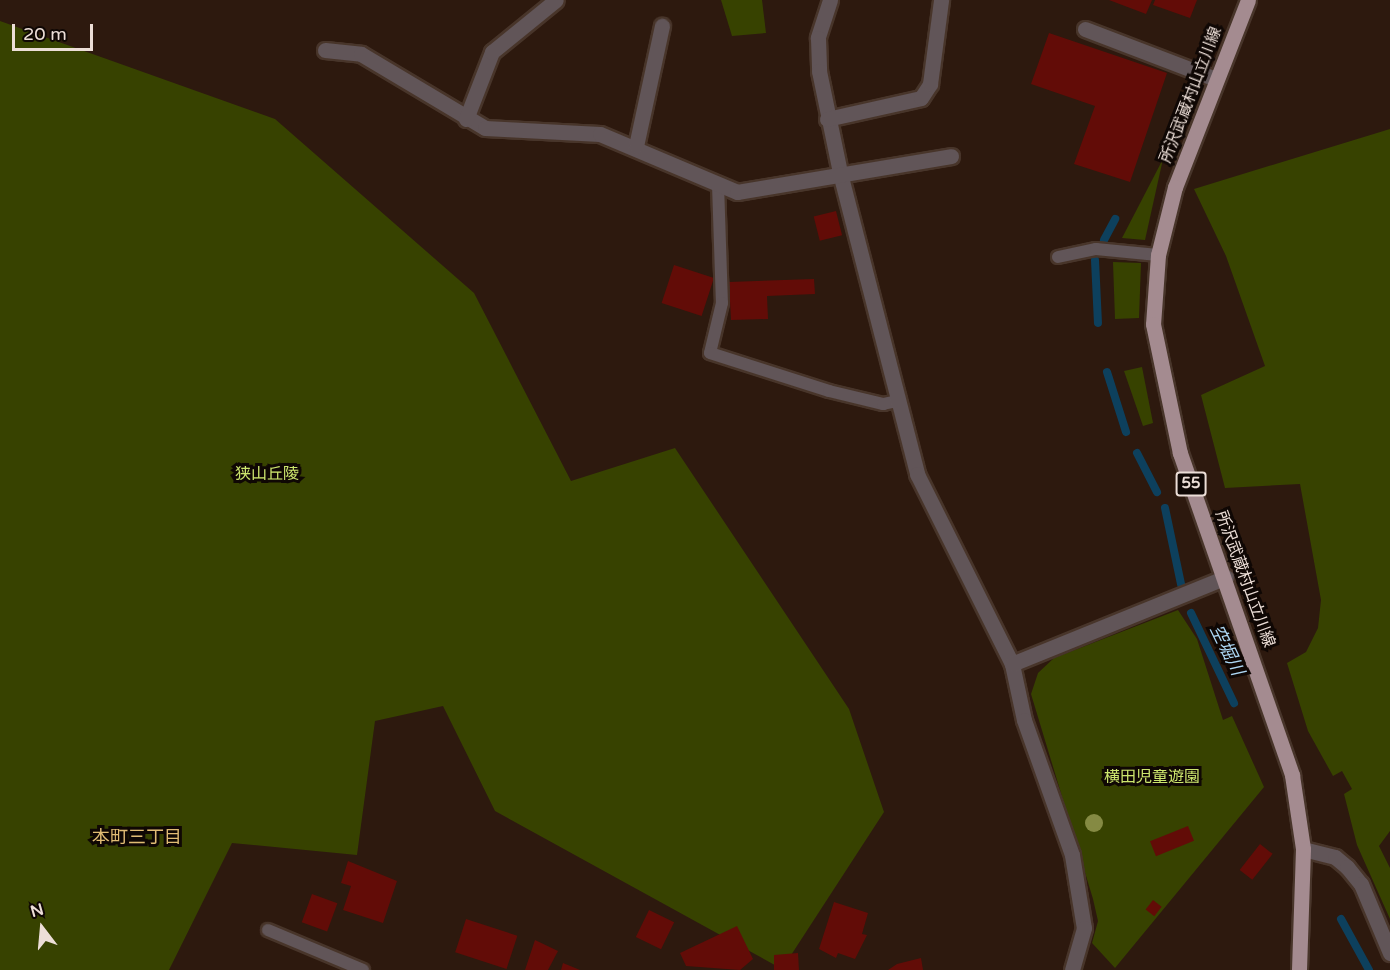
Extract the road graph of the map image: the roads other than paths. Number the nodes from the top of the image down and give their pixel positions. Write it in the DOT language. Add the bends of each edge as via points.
graph roads {
  1 [pos="556,0"];
  2 [pos="830,0"];
  3 [pos="941,0"];
  4 [pos="1248,0"];
  5 [pos="662,26"];
  6 [pos="1085,29"];
  7 [pos="325,50"];
  8 [pos="1216,79"];
  9 [pos="466,119"];
  10 [pos="828,119"];
  11 [pos="636,146"];
  12 [pos="951,156"];
  13 [pos="841,177"];
  14 [pos="718,184"];
  15 [pos="1158,255"];
  16 [pos="1058,257"];
  17 [pos="897,401"];
  18 [pos="1226,577"];
  19 [pos="1012,664"];
  20 [pos="1303,849"];
  21 [pos="268,930"];
  22 [pos="1390,953"];
  23 [pos="363,970"];
  24 [pos="1072,970"];
  25 [pos="1299,970"];
  1 -- 9 [label="street" via="492,52"];
  2 -- 10 [label="street" via="818,38"];
  3 -- 10 [label="street" via="930,84 921,98"];
  4 -- 8 [label="main road, 所沢武蔵村山立川線 / 55"];
  5 -- 11 [label="street"];
  6 -- 8 [label="street"];
  7 -- 9 [label="street" via="361,54"];
  8 -- 15 [label="main road, 所沢武蔵村山立川線 / 55" via="1175,187"];
  9 -- 11 [label="street" via="485,128 574,129"];
  10 -- 13 [label="street"];
  11 -- 14 [label="street"];
  12 -- 13 [label="street"];
  13 -- 14 [label="street" via="737,192"];
  13 -- 17 [label="street"];
  14 -- 17 [label="lane" via="722,303 710,353 829,391 883,404"];
  15 -- 16 [label="lane" via="1096,249"];
  15 -- 18 [label="main road, 所沢武蔵村山立川線 / 55" via="1153,324 1165,393 1180,453"];
  17 -- 19 [label="street" via="924,494 964,560"];
  18 -- 19 [label="street"];
  18 -- 20 [label="main road, 所沢武蔵村山立川線 / 55" via="1283,741"];
  19 -- 24 [label="street" via="1024,720 1082,895 1083,928"];
  20 -- 22 [label="street" via="1347,867 1361,884"];
  20 -- 25 [label="main road, 所沢武蔵村山立川線 / 55"];
  21 -- 23 [label="lane"];
}
